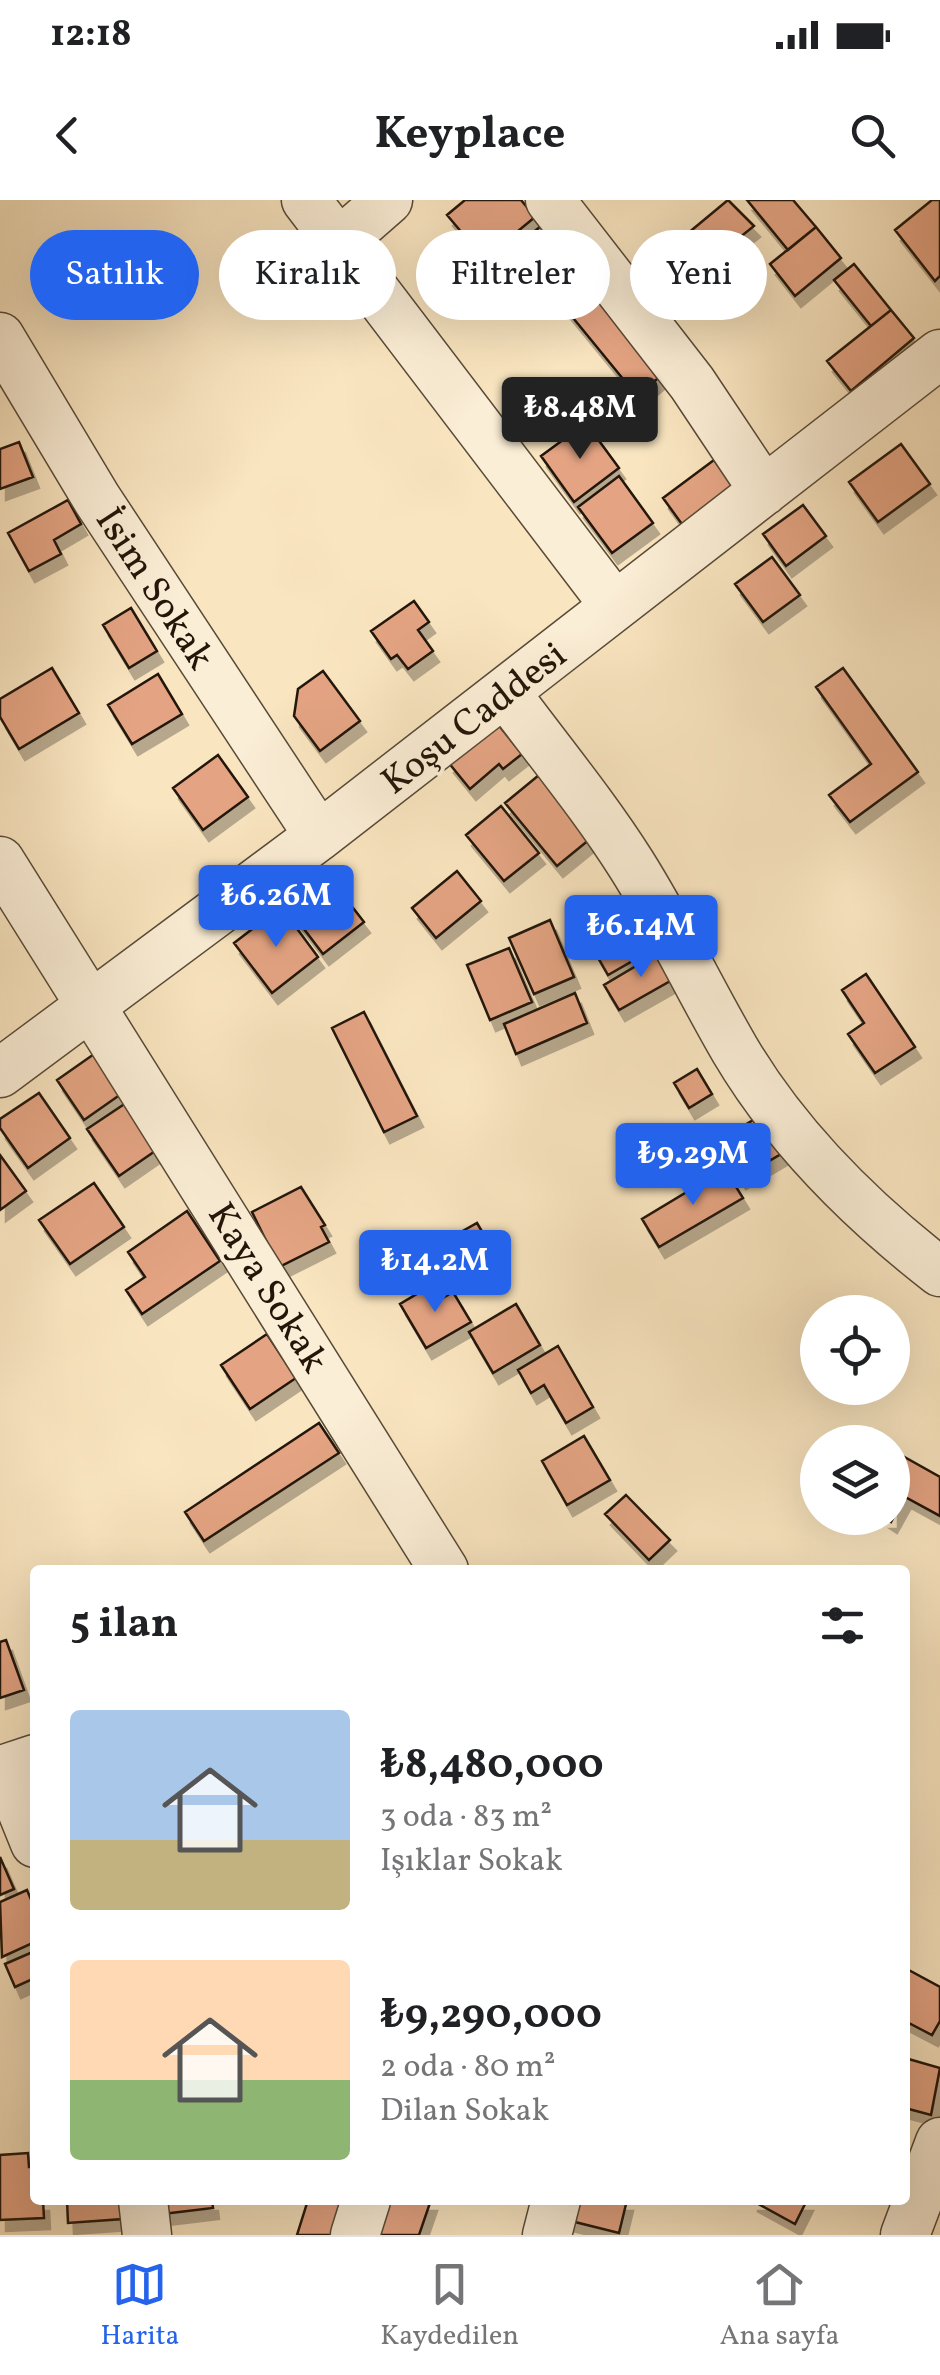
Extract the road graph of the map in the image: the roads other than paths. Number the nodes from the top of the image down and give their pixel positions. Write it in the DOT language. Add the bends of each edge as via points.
graph roads {
  1 [pos="306,200"];
  2 [pos="388,200"];
  3 [pos="550,200"];
  4 [pos="330,230"];
  5 [pos="354,230"];
  6 [pos="396,316"];
  7 [pos="2,343"];
  8 [pos="940,354"];
  9 [pos="764,491"];
  10 [pos="615,606"];
  11 [pos="505,692"];
  12 [pos="320,836"];
  13 [pos="0,861"];
  14 [pos="94,1004"];
  15 [pos="0,1073"];
  16 [pos="940,1272"];
  17 [pos="441,1565"];
  18 [pos="20,1764"];
  19 [pos="30,1817"];
  20 [pos="940,2142"];
  21 [pos="144,2205"];
  22 [pos="364,2205"];
  23 [pos="555,2205"];
  24 [pos="147,2235"];
  25 [pos="355,2235"];
  26 [pos="547,2235"];
  27 [pos="906,2235"];
  1 -- 4 [label="street"];
  2 -- 5 [label="street"];
  3 -- 9 [label="street" via="692,382"];
  6 -- 10 [label="street"];
  7 -- 12 [label="street, İsim Sokak"];
  8 -- 9 [label="street, Koşu Caddesi"];
  9 -- 10 [label="street, Koşu Caddesi"];
  10 -- 11 [label="street, Koşu Caddesi"];
  11 -- 12 [label="street, Koşu Caddesi"];
  11 -- 16 [label="street" via="629,861 784,1122 852,1200"];
  12 -- 14 [label="street, Koşu Caddesi"];
  13 -- 14 [label="street, Kaya Sokak"];
  14 -- 15 [label="street, Koşu Caddesi"];
  14 -- 17 [label="street, Kaya Sokak"];
  18 -- 19 [label="street"];
  20 -- 27 [label="street"];
  21 -- 24 [label="street"];
  22 -- 25 [label="street"];
  23 -- 26 [label="street"];
}
